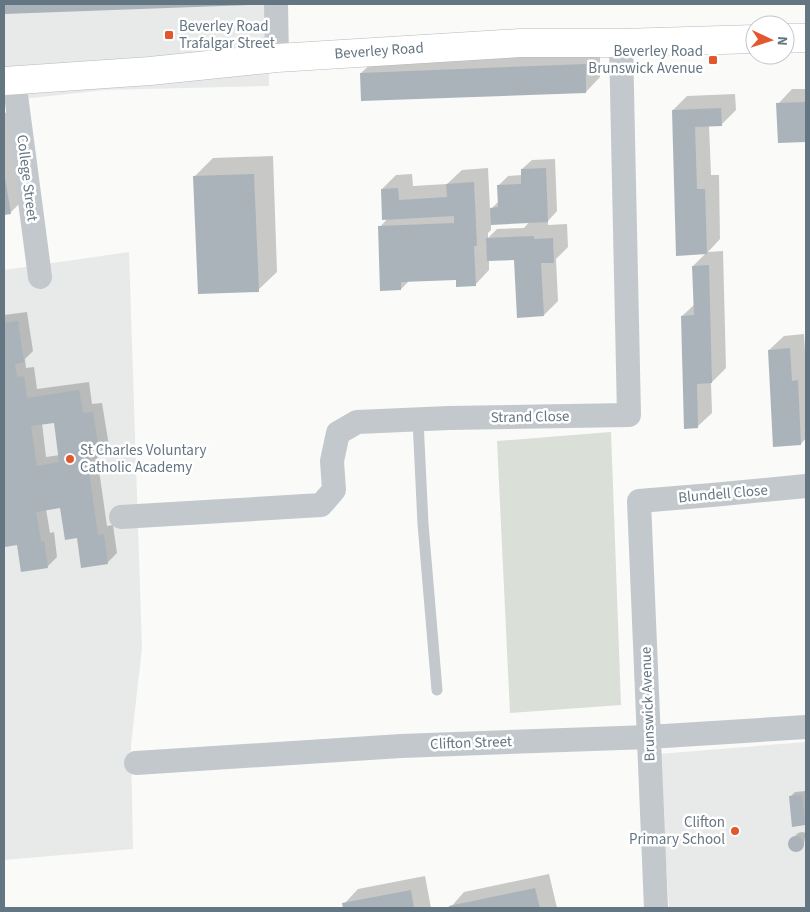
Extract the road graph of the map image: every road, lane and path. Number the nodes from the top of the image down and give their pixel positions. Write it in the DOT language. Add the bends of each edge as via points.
graph roads {
  1 [pos="276,4"];
  2 [pos="745,39"];
  3 [pos="621,43"];
  4 [pos="277,58"];
  5 [pos="9,80"];
  6 [pos="40,277"];
  7 [pos="418,420"];
  8 [pos="806,486"];
  9 [pos="639,500"];
  10 [pos="121,517"];
  11 [pos="437,690"];
  12 [pos="806,727"];
  13 [pos="649,737"];
  14 [pos="136,763"];
  15 [pos="656,908"];
  1 -- 4 [label="street"];
  2 -- 3 [label="main road, Beverley Road"];
  3 -- 4 [label="main road, Beverley Road" via="520,42"];
  3 -- 7 [label="street, Strand Close" via="629,415"];
  4 -- 5 [label="main road, Beverley Road" via="150,71"];
  5 -- 6 [label="street, College Street"];
  7 -- 10 [label="street, Strand Close" via="358,422 338,433 332,461 334,490 321,504"];
  7 -- 11 [label="lane"];
  8 -- 9 [label="street, Blundell Close"];
  9 -- 13 [label="street, Brunswick Avenue"];
  12 -- 13 [label="street, Clifton Street"];
  13 -- 14 [label="street, Clifton Street" via="401,746"];
  13 -- 15 [label="street, Brunswick Avenue"];
}
